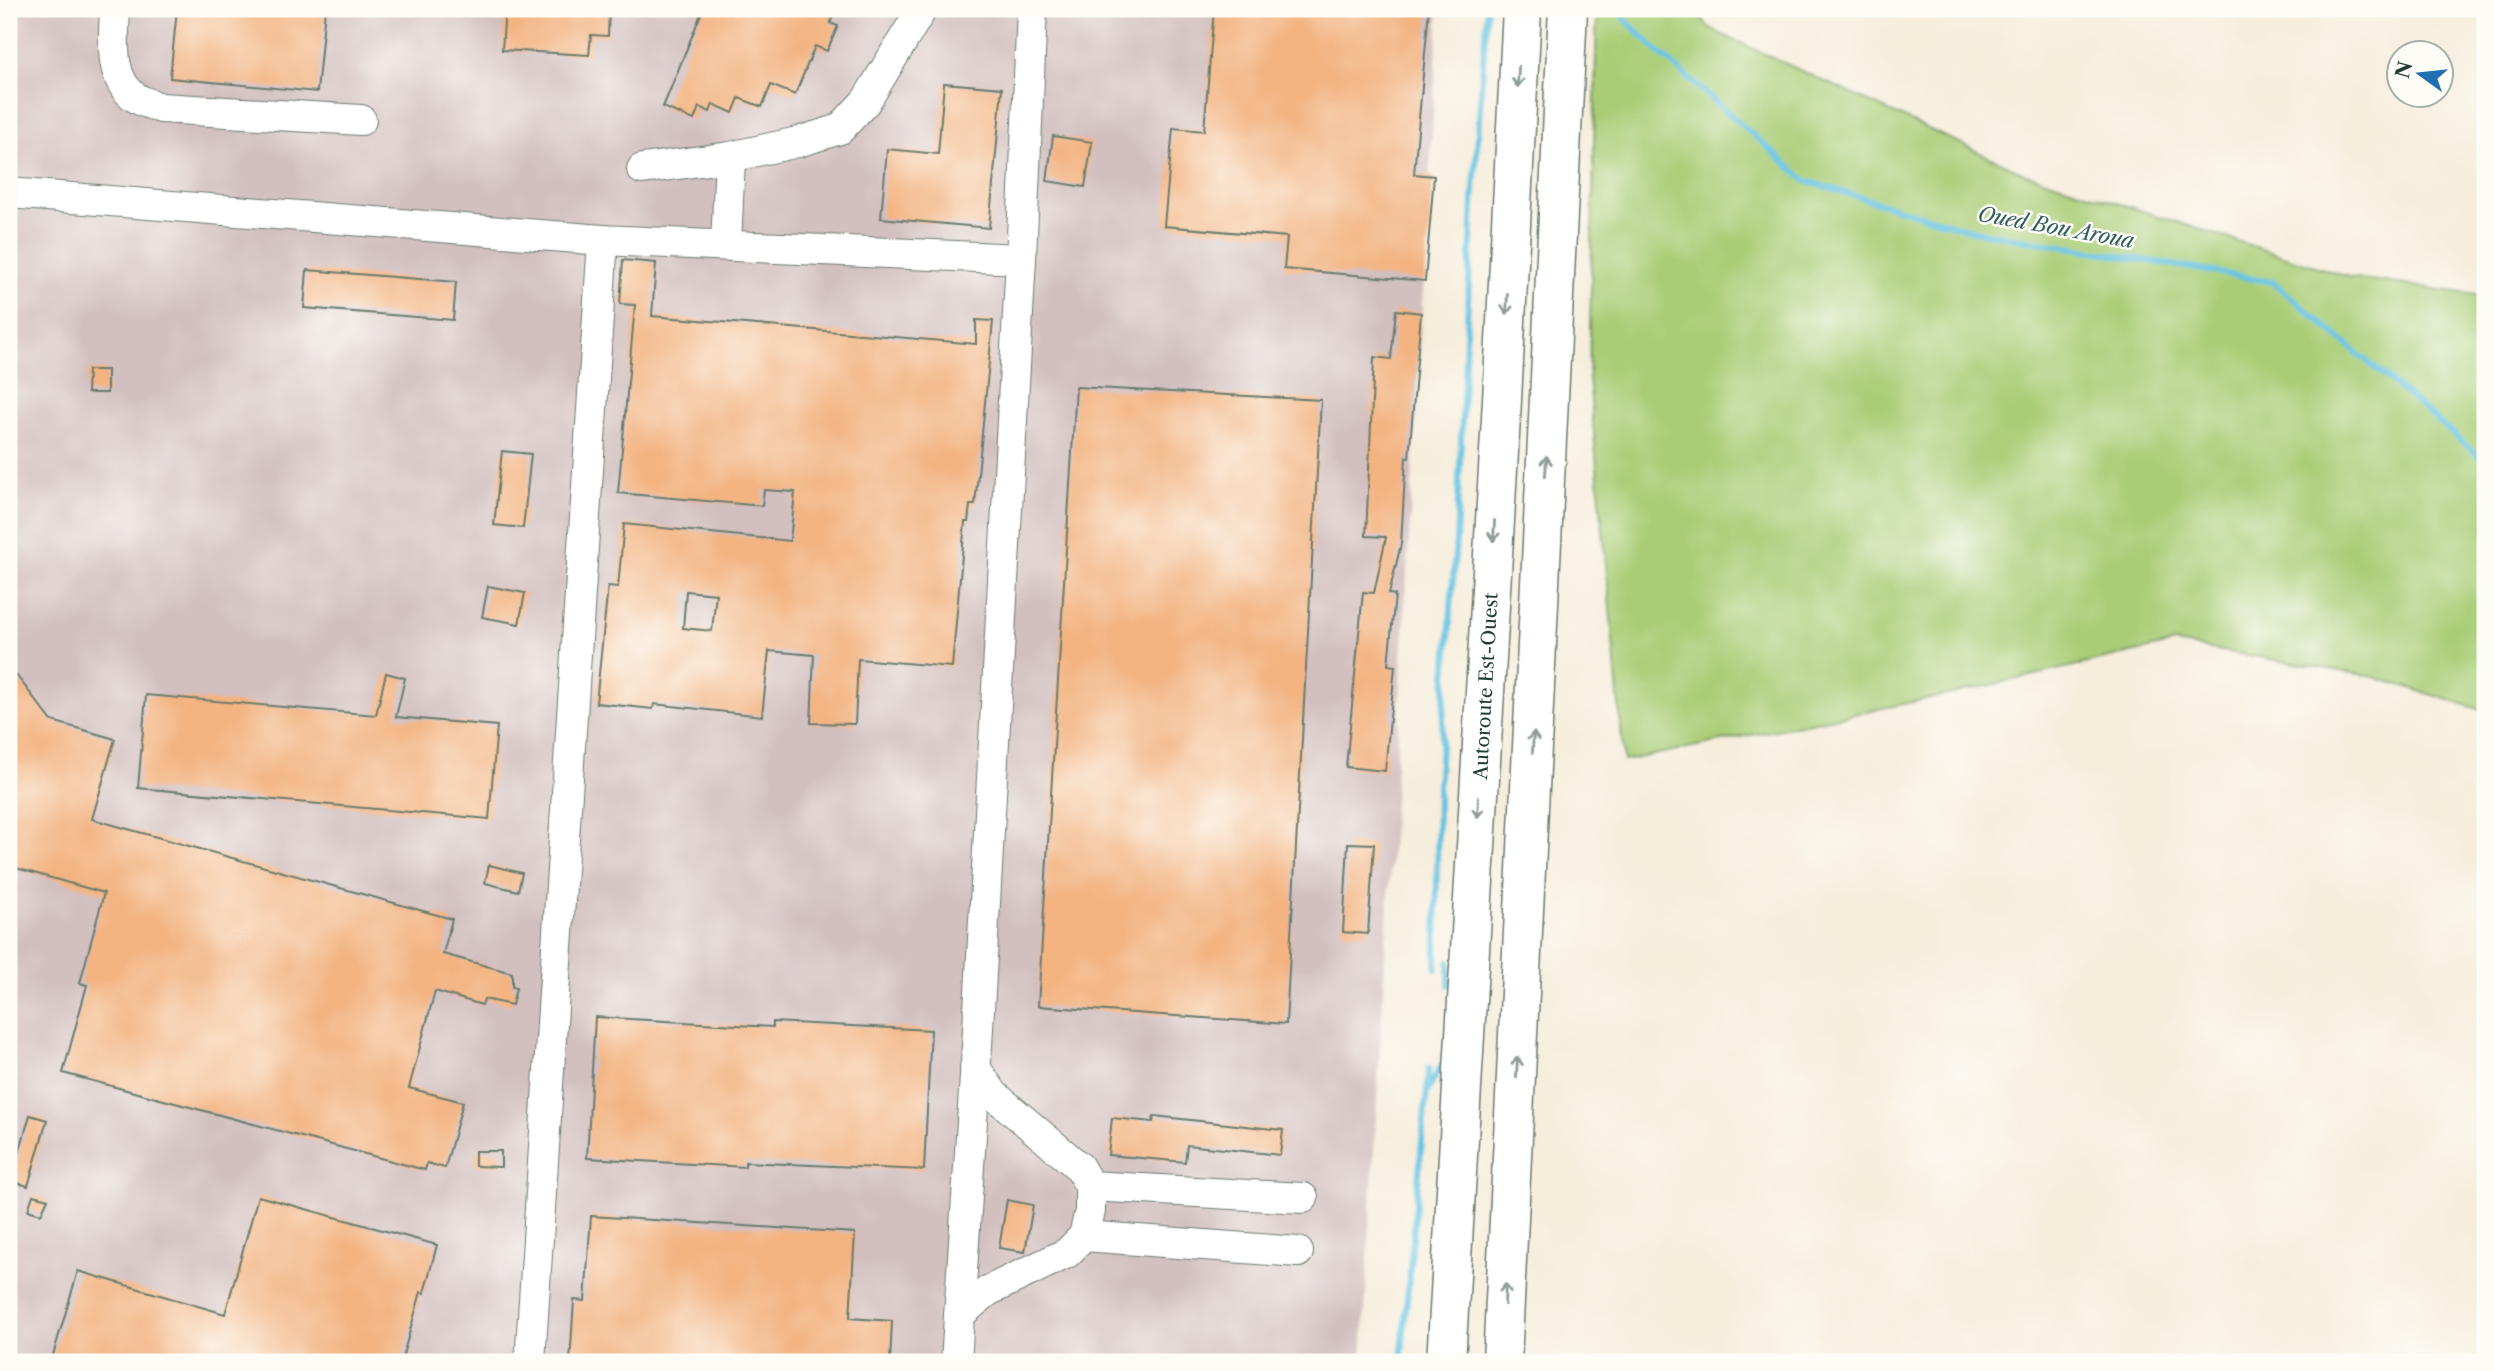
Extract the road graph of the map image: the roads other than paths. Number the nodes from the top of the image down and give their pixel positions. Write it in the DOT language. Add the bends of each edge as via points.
graph roads {
  1 [pos="115,9"];
  2 [pos="922,9"];
  3 [pos="1032,9"];
  4 [pos="1522,9"];
  5 [pos="1569,9"];
  6 [pos="361,120"];
  7 [pos="730,157"];
  8 [pos="642,169"];
  9 [pos="9,192"];
  10 [pos="603,240"];
  11 [pos="726,245"];
  12 [pos="1021,259"];
  13 [pos="975,1068"];
  14 [pos="1090,1186"];
  15 [pos="1303,1198"];
  16 [pos="1084,1236"];
  17 [pos="1298,1252"];
  18 [pos="959,1315"];
  19 [pos="530,1362"];
  20 [pos="956,1362"];
  21 [pos="1446,1362"];
  22 [pos="1502,1362"];
  1 -- 6 [label="street" via="119,78 134,97 160,108"];
  2 -- 7 [label="street" via="866,101 840,129"];
  3 -- 12 [label="street"];
  4 -- 21 [label="highway, Autoroute Est-Ouest, one-way"];
  22 -- 5 [label="highway, one-way"];
  7 -- 8 [label="street"];
  7 -- 11 [label="street"];
  9 -- 10 [label="street"];
  10 -- 11 [label="street"];
  10 -- 19 [label="street"];
  11 -- 12 [label="street"];
  12 -- 13 [label="street"];
  13 -- 14 [label="street" via="994,1095 1079,1167"];
  13 -- 18 [label="street"];
  14 -- 15 [label="street"];
  14 -- 16 [label="street"];
  16 -- 17 [label="street"];
  16 -- 18 [label="street" via="1067,1253 988,1291"];
  18 -- 20 [label="street"];
}
